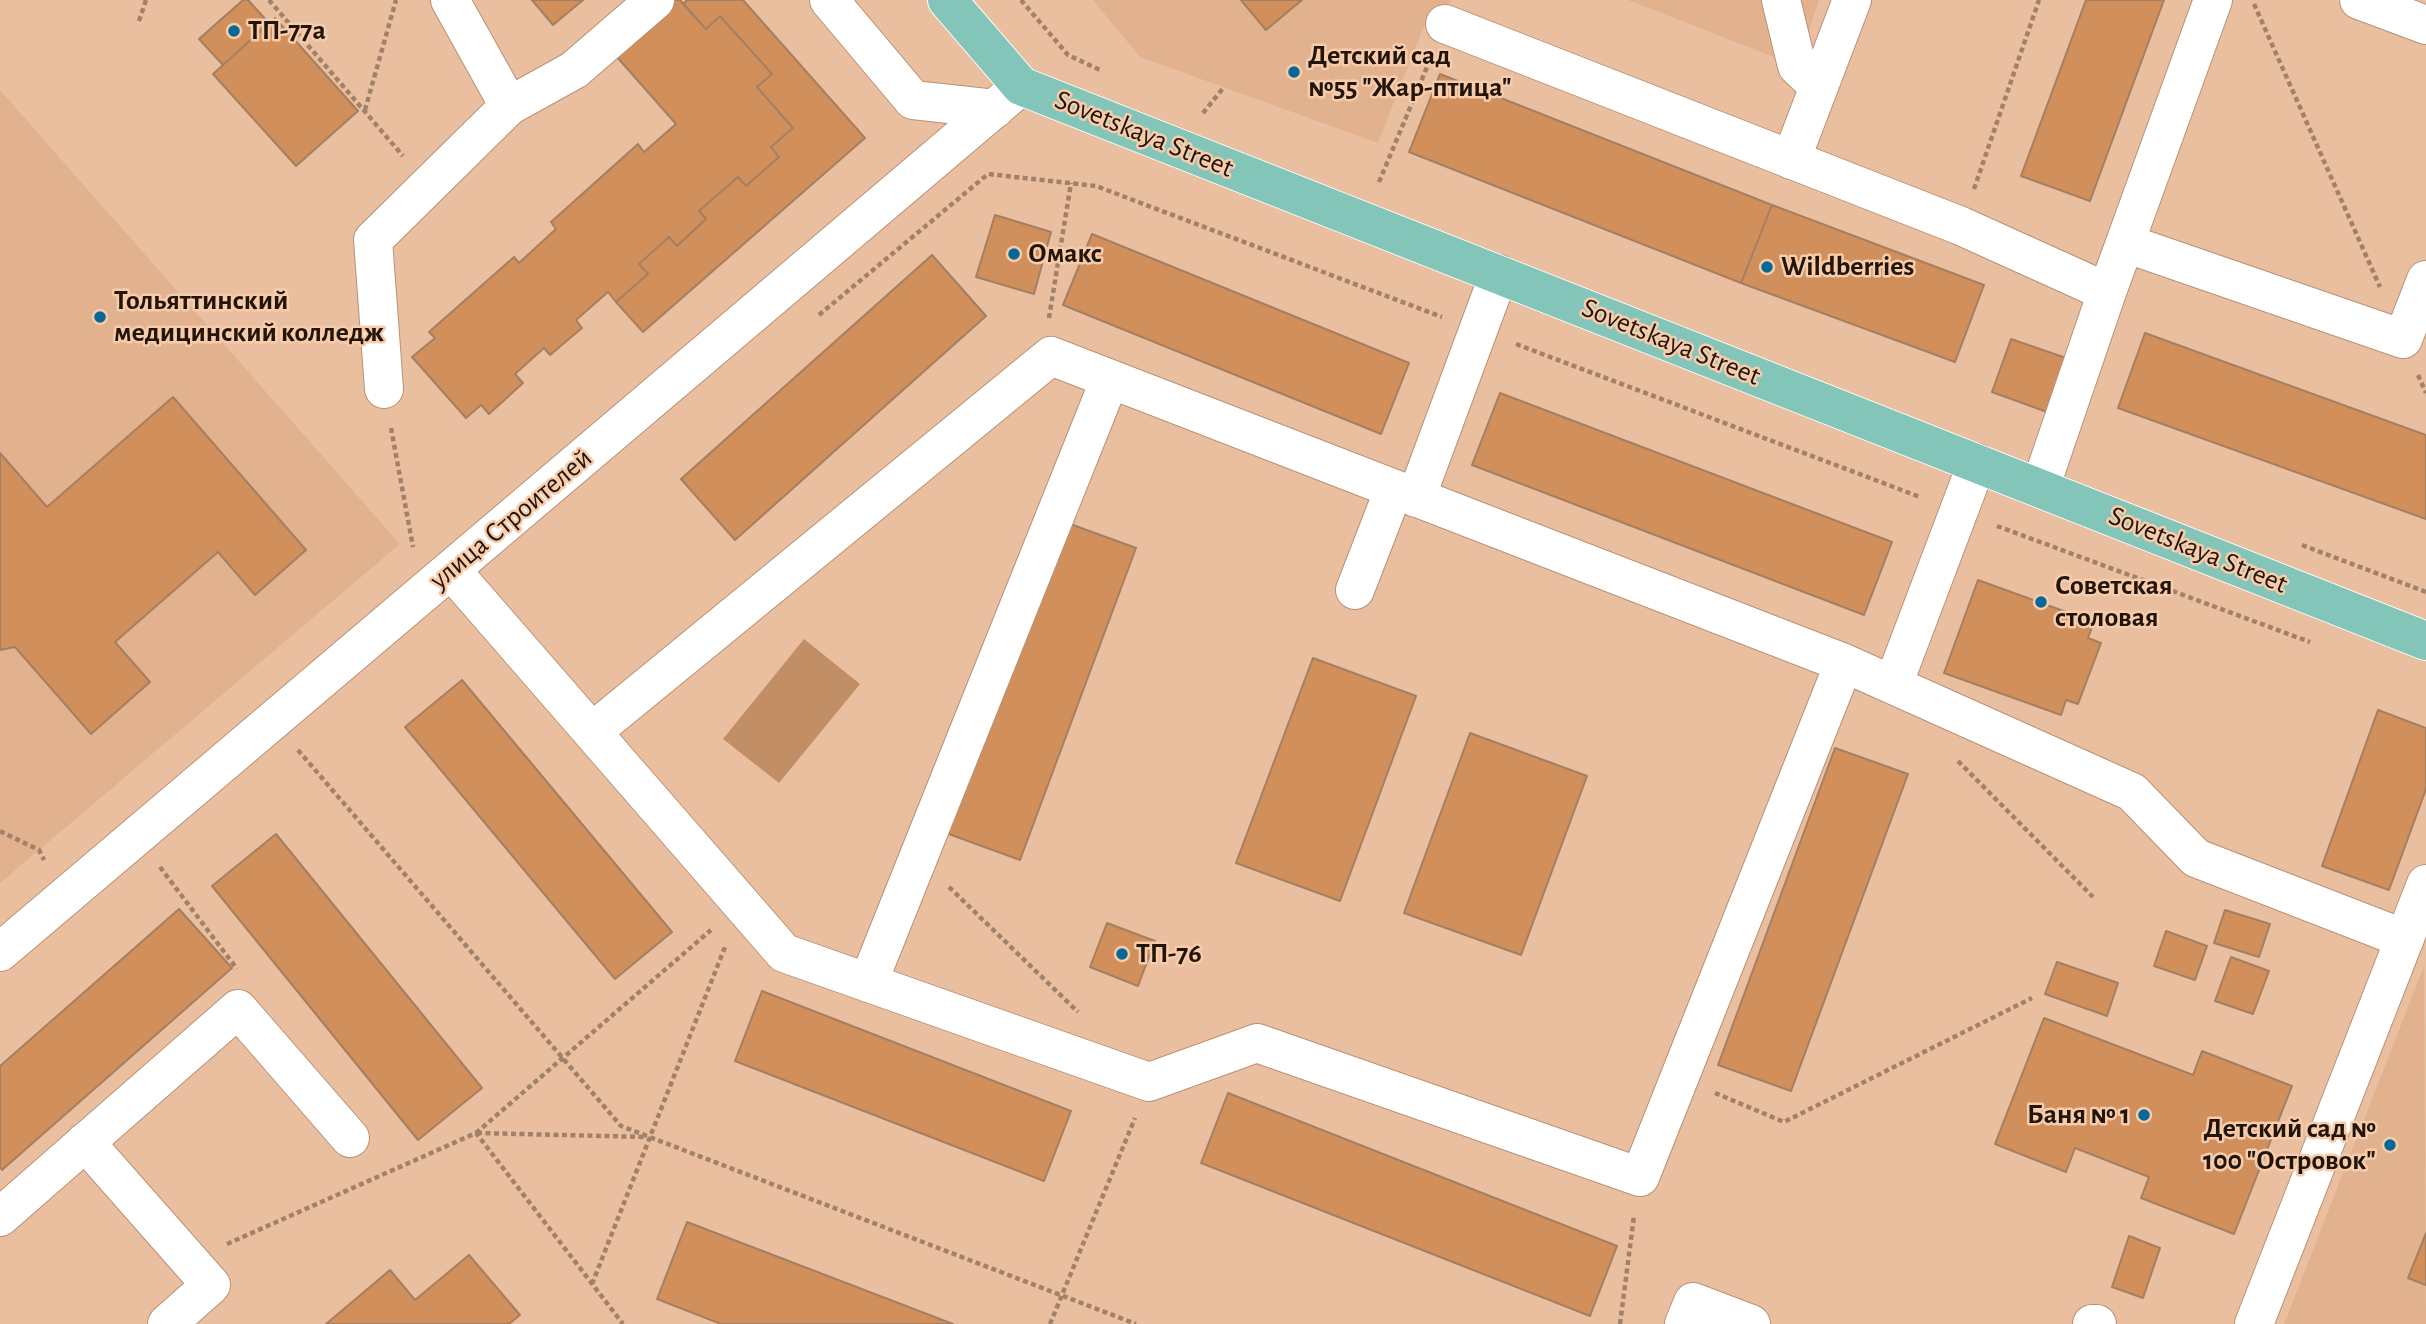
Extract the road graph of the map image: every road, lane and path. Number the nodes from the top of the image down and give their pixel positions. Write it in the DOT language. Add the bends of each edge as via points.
graph roads {
  1 [pos="146,0"];
  2 [pos="269,0"];
  3 [pos="396,0"];
  4 [pos="450,0"];
  5 [pos="655,0"];
  6 [pos="829,0"];
  7 [pos="947,0"];
  8 [pos="1781,0"];
  9 [pos="1852,0"];
  10 [pos="2039,0"];
  11 [pos="2213,0"];
  12 [pos="2252,0"];
  13 [pos="2359,0"];
  14 [pos="139,21"];
  15 [pos="1445,24"];
  16 [pos="2426,25"];
  17 [pos="1224,87"];
  18 [pos="1819,87"];
  19 [pos="1008,97"];
  20 [pos="509,106"];
  21 [pos="365,111"];
  22 [pos="1203,113"];
  23 [pos="1791,160"];
  24 [pos="1379,182"];
  25 [pos="1071,183"];
  26 [pos="429,186"];
  27 [pos="1961,226"];
  28 [pos="2125,243"];
  29 [pos="1499,274"];
  30 [pos="2426,280"];
  31 [pos="2108,292"];
  32 [pos="818,316"];
  33 [pos="1478,330"];
  34 [pos="2403,339"];
  35 [pos="1041,364"];
  36 [pos="1110,379"];
  37 [pos="384,390"];
  38 [pos="2426,393"];
  39 [pos="1977,463"];
  40 [pos="2040,488"];
  41 [pos="1405,494"];
  42 [pos="1959,512"];
  43 [pos="415,558"];
  44 [pos="451,570"];
  45 [pos="1355,590"];
  46 [pos="2426,640"];
  47 [pos="2311,643"];
  48 [pos="1844,663"];
  49 [pos="1893,685"];
  50 [pos="272,721"];
  51 [pos="592,732"];
  52 [pos="309,741"];
  53 [pos="298,750"];
  54 [pos="1952,754"];
  55 [pos="0,831"];
  56 [pos="918,857"];
  57 [pos="48,867"];
  58 [pos="149,875"];
  59 [pos="2426,884"];
  60 [pos="2093,897"];
  61 [pos="742,904"];
  62 [pos="2404,939"];
  63 [pos="0,952"];
  64 [pos="868,982"];
  65 [pos="2032,998"];
  66 [pos="238,1009"];
  67 [pos="1082,1017"];
  68 [pos="563,1058"];
  69 [pos="1679,1078"];
  70 [pos="1149,1082"];
  71 [pos="476,1133"];
  72 [pos="650,1137"];
  73 [pos="350,1139"];
  74 [pos="85,1142"];
  75 [pos="1640,1177"];
  76 [pos="0,1217"];
  77 [pos="189,1261"];
  78 [pos="592,1284"];
  79 [pos="1062,1295"];
  80 [pos="167,1324"];
  81 [pos="623,1324"];
  82 [pos="1050,1324"];
  83 [pos="1136,1324"];
  84 [pos="1620,1324"];
  85 [pos="1684,1324"];
  86 [pos="1751,1324"];
  87 [pos="2254,1324"];
  1 -- 14 [label="path"];
  2 -- 21 [label="path"];
  3 -- 21 [label="path"];
  4 -- 20 [label="street"];
  5 -- 20 [label="street" via="574,71"];
  6 -- 19 [label="street" via="914,100"];
  7 -- 19 [label="main road, Sovetskaya Street"];
  8 -- 18 [label="street" via="1797,65"];
  9 -- 18 [label="street"];
  10 -- 27 [label="path"];
  11 -- 28 [label="street"];
  12 -- 34 [label="path"];
  13 -- 16 [label="street"];
  15 -- 23 [label="street"];
  15 -- 24 [label="path"];
  17 -- 22 [label="path"];
  18 -- 23 [label="street"];
  19 -- 29 [label="main road, Sovetskaya Street"];
  19 -- 44 [label="street, улица Строителей"];
  20 -- 26 [label="street"];
  21 -- 26 [label="path"];
  23 -- 27 [label="street"];
  25 -- 32 [label="path" via="988,174"];
  25 -- 33 [label="path" via="1096,186"];
  25 -- 35 [label="path"];
  26 -- 37 [label="street" via="360,249"];
  27 -- 31 [label="street"];
  28 -- 31 [label="street"];
  28 -- 34 [label="street"];
  29 -- 33 [label="street"];
  29 -- 39 [label="main road, Sovetskaya Street"];
  30 -- 34 [label="street"];
  31 -- 40 [label="street"];
  33 -- 41 [label="street"];
  33 -- 42 [label="path"];
  34 -- 38 [label="path"];
  35 -- 36 [label="street" via="1051,356"];
  35 -- 51 [label="street"];
  36 -- 41 [label="street"];
  36 -- 56 [label="street"];
  37 -- 43 [label="path"];
  39 -- 40 [label="main road, Sovetskaya Street"];
  39 -- 42 [label="street"];
  40 -- 46 [label="main road, Sovetskaya Street"];
  41 -- 45 [label="street"];
  41 -- 48 [label="street"];
  42 -- 47 [label="path"];
  42 -- 49 [label="street"];
  44 -- 50 [label="street, улица Строителей"];
  44 -- 51 [label="street"];
  48 -- 49 [label="street"];
  48 -- 69 [label="street"];
  49 -- 62 [label="street" via="2132,792 2196,858"];
  50 -- 53 [label="path"];
  50 -- 63 [label="street, улица Строителей"];
  51 -- 61 [label="street"];
  52 -- 53 [label="path"];
  53 -- 68 [label="path"];
  54 -- 60 [label="path"];
  55 -- 57 [label="path" via="39,850"];
  56 -- 64 [label="street"];
  56 -- 67 [label="path"];
  58 -- 66 [label="path" via="160,866 242,975"];
  59 -- 62 [label="street"];
  61 -- 64 [label="street" via="784,953"];
  61 -- 68 [label="path"];
  61 -- 72 [label="path"];
  62 -- 87 [label="street"];
  64 -- 70 [label="street"];
  65 -- 69 [label="path" via="1784,1122"];
  66 -- 73 [label="street"];
  66 -- 74 [label="street"];
  68 -- 71 [label="path"];
  68 -- 72 [label="path" via="621,1126"];
  69 -- 75 [label="street"];
  70 -- 75 [label="street" via="1256,1043"];
  70 -- 79 [label="path"];
  71 -- 72 [label="path"];
  71 -- 77 [label="path"];
  71 -- 78 [label="path"];
  72 -- 78 [label="path"];
  72 -- 79 [label="path"];
  74 -- 76 [label="street"];
  74 -- 77 [label="street"];
  75 -- 84 [label="path"];
  77 -- 80 [label="street" via="211,1285"];
  78 -- 81 [label="path"];
  79 -- 82 [label="path"];
  79 -- 83 [label="path"];
  85 -- 86 [label="street" via="1693,1302"];
}
